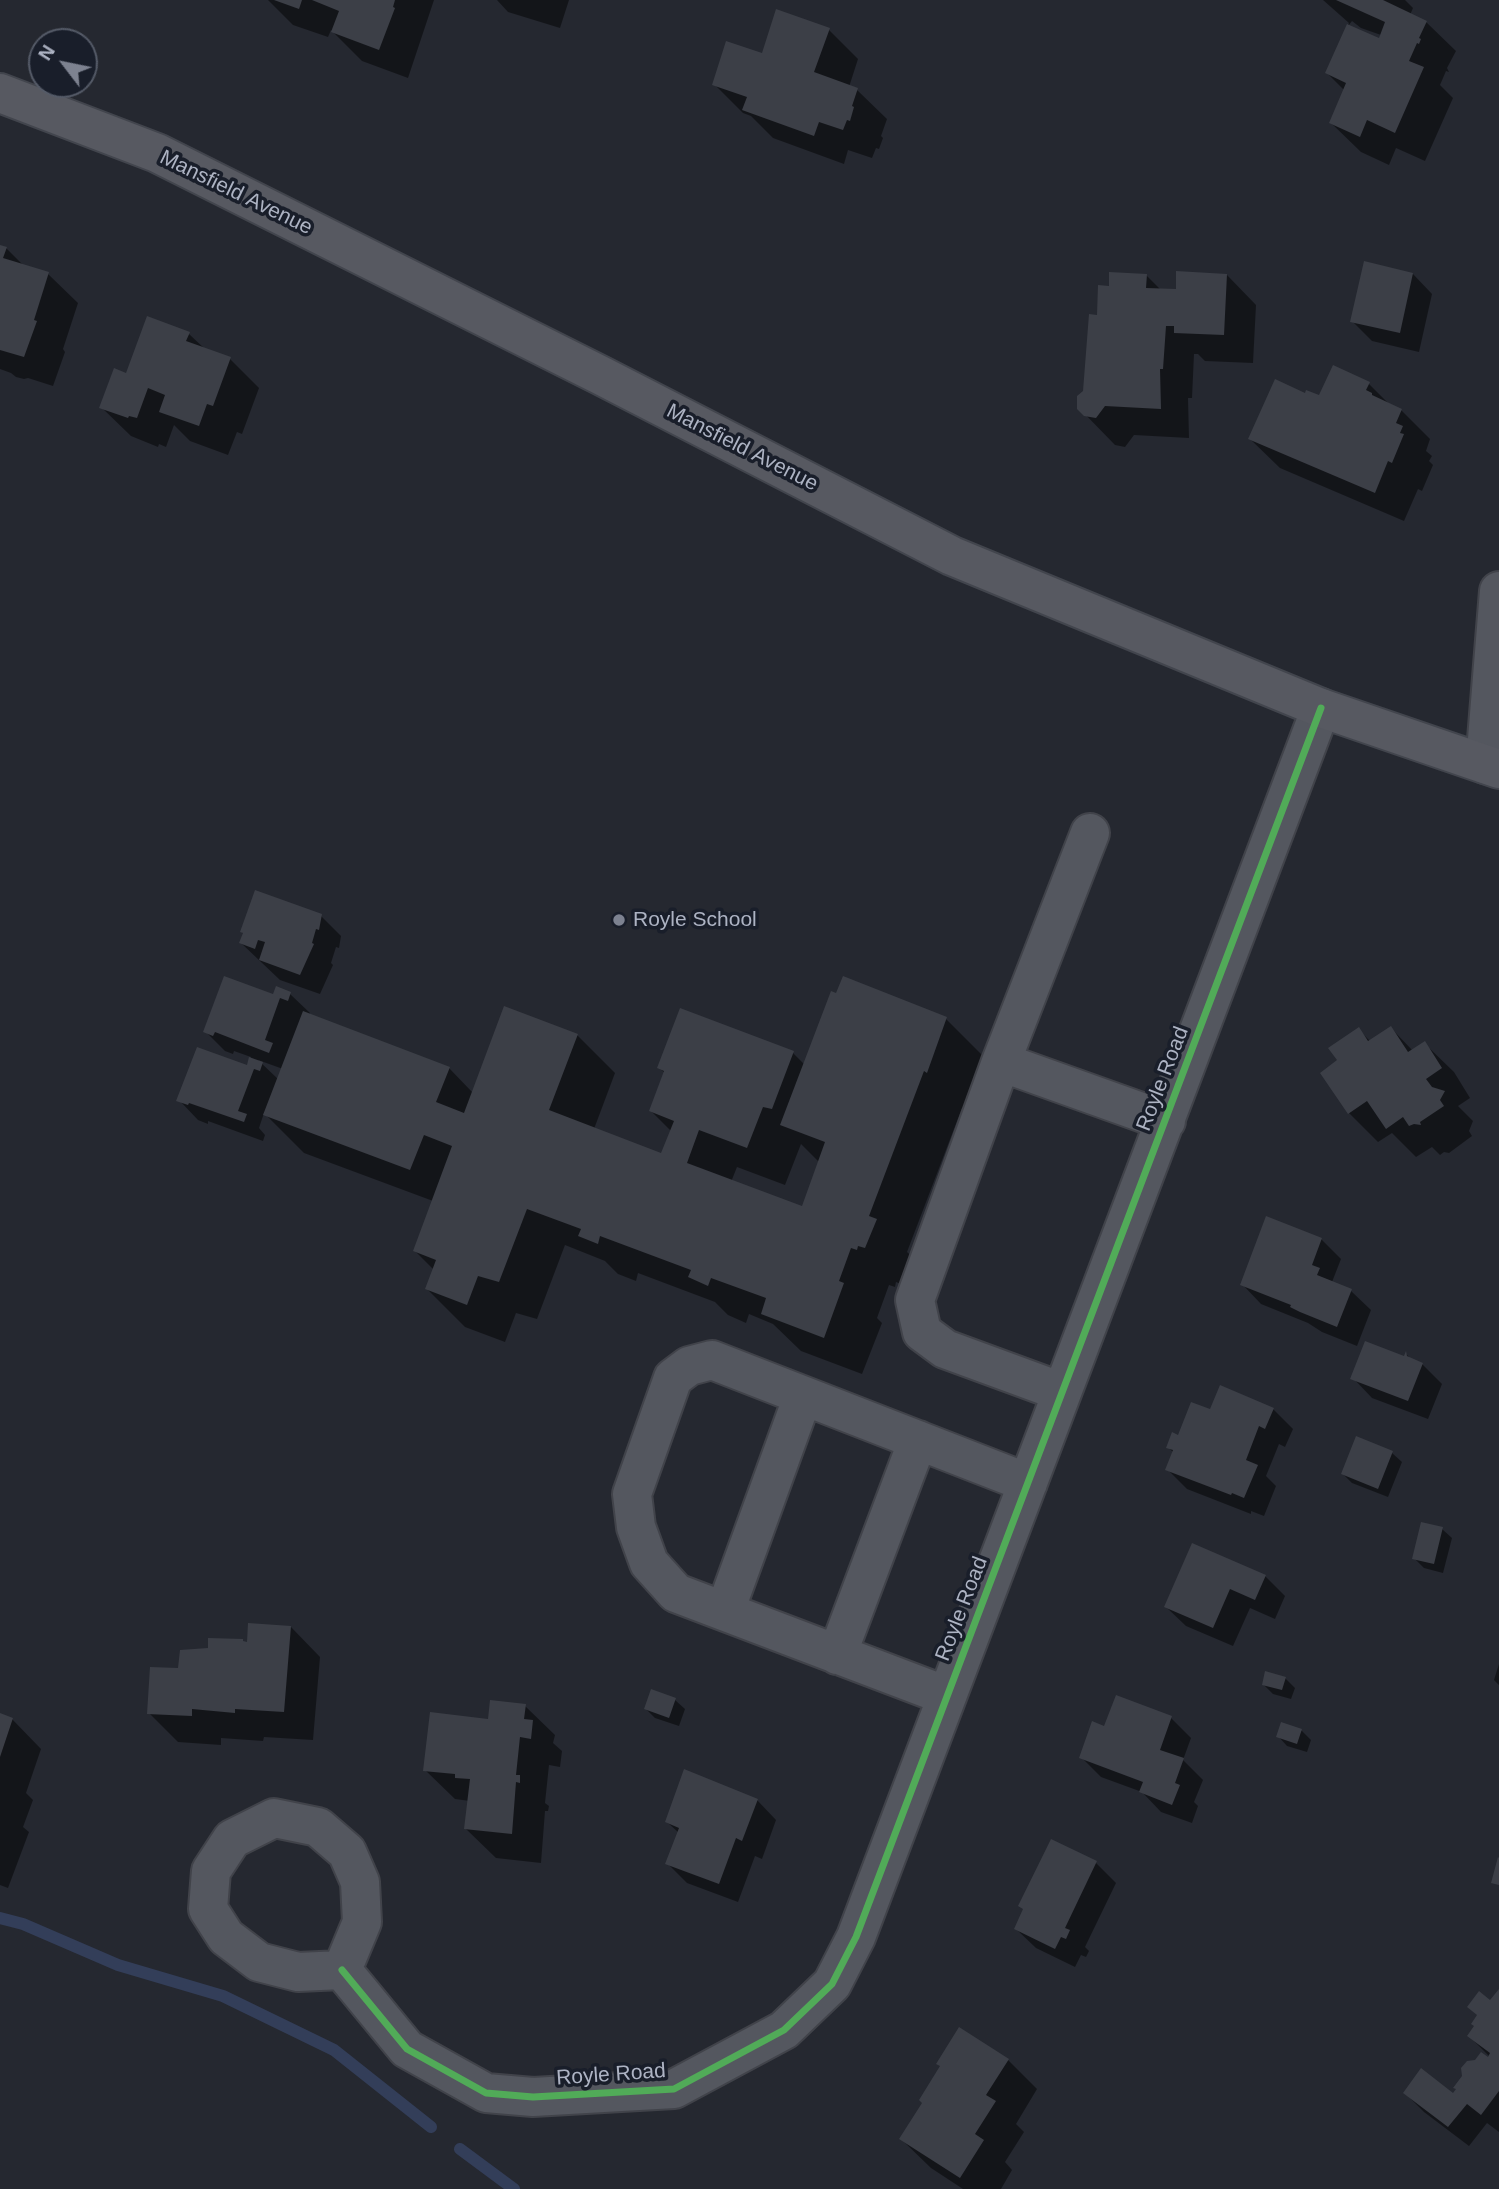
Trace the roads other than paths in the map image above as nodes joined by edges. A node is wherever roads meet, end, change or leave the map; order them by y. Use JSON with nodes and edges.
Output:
{"nodes":[{"id":1,"x":0,"y":93,"type":"edge"},
{"id":2,"x":1499,"y":591,"type":"edge"},
{"id":3,"x":1321,"y":708,"type":"junction"},
{"id":4,"x":1492,"y":767,"type":"edge"},
{"id":5,"x":1090,"y":833,"type":"dead end"},
{"id":6,"x":1001,"y":1062,"type":"junction"},
{"id":7,"x":1166,"y":1121,"type":"junction"},
{"id":8,"x":1062,"y":1392,"type":"junction"},
{"id":9,"x":803,"y":1396,"type":"junction"},
{"id":10,"x":918,"y":1440,"type":"junction"},
{"id":11,"x":1028,"y":1482,"type":"junction"},
{"id":12,"x":725,"y":1611,"type":"junction"},
{"id":13,"x":837,"y":1655,"type":"junction"},
{"id":14,"x":947,"y":1696,"type":"junction"},
{"id":15,"x":342,"y":1970,"type":"junction"}],
"edges":[{"from":1,"to":3,"type":"main road","name":"Mansfield Avenue"},
{"from":2,"to":4,"type":"street"},
{"from":3,"to":4,"type":"main road","name":"Mansfield Avenue"},
{"from":3,"to":7,"type":"street","name":"Royle Road"},
{"from":5,"to":6,"type":"street"},
{"from":6,"to":7,"type":"street"},
{"from":6,"to":8,"type":"street"},
{"from":7,"to":8,"type":"street","name":"Royle Road"},
{"from":8,"to":11,"type":"street","name":"Royle Road"},
{"from":9,"to":10,"type":"street"},
{"from":9,"to":12,"type":"street"},
{"from":9,"to":12,"type":"street"},
{"from":10,"to":11,"type":"street"},
{"from":10,"to":13,"type":"street"},
{"from":11,"to":14,"type":"street","name":"Royle Road"},
{"from":12,"to":13,"type":"street"},
{"from":13,"to":14,"type":"street"},
{"from":14,"to":15,"type":"street","name":"Royle Road"},
{"from":15,"to":15,"type":"street"}]}
